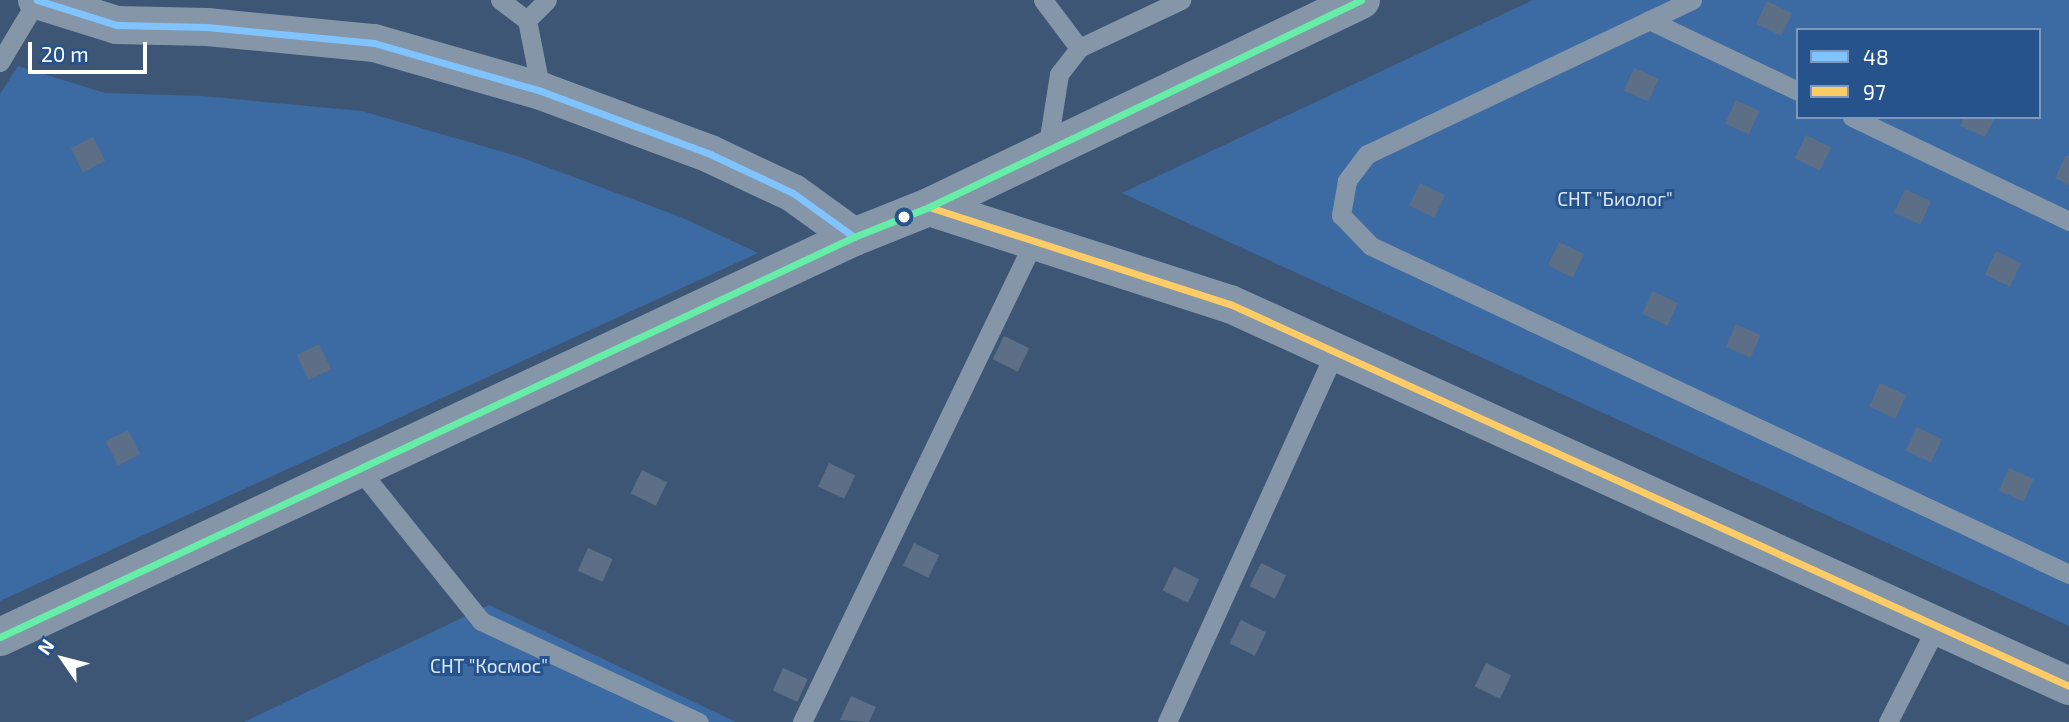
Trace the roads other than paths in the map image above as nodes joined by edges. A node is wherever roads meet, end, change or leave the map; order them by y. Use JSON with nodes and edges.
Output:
{"nodes":[{"id":1,"x":37,"y":0,"type":"edge"},
{"id":2,"x":500,"y":0,"type":"edge"},
{"id":3,"x":547,"y":0,"type":"edge"},
{"id":4,"x":1043,"y":0,"type":"edge"},
{"id":5,"x":1181,"y":0,"type":"edge"},
{"id":6,"x":1361,"y":0,"type":"edge"},
{"id":7,"x":1692,"y":0,"type":"edge"},
{"id":8,"x":527,"y":20,"type":"junction"},
{"id":9,"x":1649,"y":20,"type":"junction"},
{"id":10,"x":1079,"y":48,"type":"junction"},
{"id":11,"x":0,"y":62,"type":"edge"},
{"id":12,"x":1796,"y":90,"type":"edge"},
{"id":13,"x":541,"y":91,"type":"junction"},
{"id":14,"x":1856,"y":119,"type":"edge"},
{"id":15,"x":1047,"y":150,"type":"junction"},
{"id":16,"x":929,"y":207,"type":"junction"},
{"id":17,"x":2069,"y":221,"type":"edge"},
{"id":18,"x":854,"y":237,"type":"junction"},
{"id":19,"x":1034,"y":241,"type":"junction"},
{"id":20,"x":1335,"y":352,"type":"junction"},
{"id":21,"x":359,"y":469,"type":"junction"},
{"id":22,"x":2069,"y":574,"type":"edge"},
{"id":23,"x":1937,"y":626,"type":"junction"},
{"id":24,"x":0,"y":637,"type":"edge"},
{"id":25,"x":2069,"y":686,"type":"edge"},
{"id":26,"x":699,"y":722,"type":"edge"},
{"id":27,"x":802,"y":722,"type":"edge"},
{"id":28,"x":1167,"y":722,"type":"edge"},
{"id":29,"x":1888,"y":722,"type":"edge"}],
"edges":[{"from":1,"to":11,"type":"lane"},
{"from":1,"to":13,"type":"street"},
{"from":2,"to":8,"type":"lane"},
{"from":3,"to":8,"type":"lane"},
{"from":4,"to":10,"type":"lane"},
{"from":5,"to":10,"type":"lane"},
{"from":6,"to":15,"type":"street"},
{"from":7,"to":9,"type":"lane"},
{"from":8,"to":13,"type":"lane"},
{"from":9,"to":12,"type":"lane"},
{"from":9,"to":22,"type":"lane"},
{"from":10,"to":15,"type":"lane"},
{"from":13,"to":18,"type":"street"},
{"from":14,"to":17,"type":"lane"},
{"from":15,"to":16,"type":"street"},
{"from":16,"to":18,"type":"street"},
{"from":16,"to":19,"type":"street"},
{"from":18,"to":21,"type":"street"},
{"from":19,"to":20,"type":"street"},
{"from":19,"to":27,"type":"lane"},
{"from":20,"to":23,"type":"street"},
{"from":20,"to":28,"type":"lane"},
{"from":21,"to":24,"type":"street"},
{"from":21,"to":26,"type":"lane"},
{"from":23,"to":25,"type":"street"},
{"from":23,"to":29,"type":"lane"}]}
